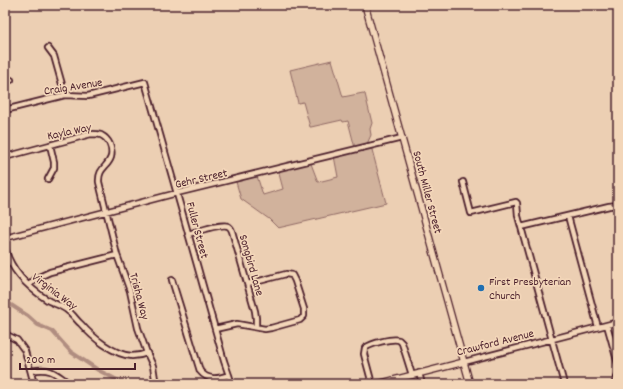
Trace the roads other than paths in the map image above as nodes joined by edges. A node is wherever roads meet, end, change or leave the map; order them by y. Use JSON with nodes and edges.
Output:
{"nodes":[{"id":1,"x":365,"y":5,"type":"edge"},
{"id":2,"x":48,"y":48,"type":"dead end"},
{"id":3,"x":5,"y":78,"type":"edge"},
{"id":4,"x":11,"y":80,"type":"dead end"},
{"id":5,"x":145,"y":82,"type":"joint"},
{"id":6,"x":65,"y":95,"type":"junction"},
{"id":7,"x":5,"y":110,"type":"edge"},
{"id":8,"x":402,"y":138,"type":"junction"},
{"id":9,"x":50,"y":145,"type":"junction"},
{"id":10,"x":5,"y":157,"type":"edge"},
{"id":11,"x":48,"y":178,"type":"dead end"},
{"id":12,"x":463,"y":182,"type":"dead end"},
{"id":13,"x":177,"y":194,"type":"junction"},
{"id":14,"x":618,"y":205,"type":"edge"},
{"id":15,"x":106,"y":212,"type":"junction"},
{"id":16,"x":568,"y":216,"type":"junction"},
{"id":17,"x":521,"y":227,"type":"junction"},
{"id":18,"x":188,"y":234,"type":"junction"},
{"id":19,"x":5,"y":238,"type":"edge"},
{"id":20,"x":5,"y":248,"type":"edge"},
{"id":21,"x":117,"y":255,"type":"junction"},
{"id":22,"x":172,"y":280,"type":"dead end"},
{"id":23,"x":248,"y":284,"type":"junction"},
{"id":24,"x":29,"y":285,"type":"junction"},
{"id":25,"x":618,"y":322,"type":"edge"},
{"id":26,"x":607,"y":325,"type":"junction"},
{"id":27,"x":256,"y":327,"type":"junction"},
{"id":28,"x":598,"y":327,"type":"junction"},
{"id":29,"x":215,"y":329,"type":"junction"},
{"id":30,"x":5,"y":334,"type":"edge"},
{"id":31,"x":552,"y":339,"type":"junction"},
{"id":32,"x":147,"y":353,"type":"junction"},
{"id":33,"x":464,"y":362,"type":"junction"},
{"id":34,"x":618,"y":364,"type":"edge"},
{"id":35,"x":31,"y":371,"type":"junction"},
{"id":36,"x":419,"y":373,"type":"junction"},
{"id":37,"x":412,"y":375,"type":"junction"},
{"id":38,"x":229,"y":376,"type":"junction"},
{"id":39,"x":618,"y":376,"type":"edge"},
{"id":40,"x":34,"y":384,"type":"edge"},
{"id":41,"x":70,"y":384,"type":"edge"},
{"id":42,"x":155,"y":384,"type":"edge"},
{"id":43,"x":232,"y":384,"type":"edge"},
{"id":44,"x":372,"y":384,"type":"edge"},
{"id":45,"x":378,"y":384,"type":"edge"},
{"id":46,"x":422,"y":384,"type":"edge"},
{"id":47,"x":470,"y":384,"type":"edge"},
{"id":48,"x":564,"y":384,"type":"edge"},
{"id":49,"x":614,"y":384,"type":"edge"}],
"edges":[{"from":1,"to":8,"type":"street","name":"South Miller Street"},
{"from":2,"to":6,"type":"street"},
{"from":3,"to":4,"type":"street"},
{"from":5,"to":6,"type":"street","name":"Craig Avenue"},
{"from":5,"to":13,"type":"street","name":"Fuller Street"},
{"from":6,"to":7,"type":"street","name":"Craig Avenue"},
{"from":8,"to":13,"type":"street","name":"Gehr Street"},
{"from":8,"to":33,"type":"street","name":"South Miller Street"},
{"from":9,"to":10,"type":"street","name":"Kayla Way"},
{"from":9,"to":11,"type":"street"},
{"from":9,"to":15,"type":"street","name":"Kayla Way"},
{"from":12,"to":17,"type":"street"},
{"from":13,"to":15,"type":"street","name":"Gehr Street"},
{"from":13,"to":18,"type":"street","name":"Fuller Street"},
{"from":14,"to":16,"type":"street"},
{"from":15,"to":19,"type":"street","name":"Gehr Street"},
{"from":15,"to":21,"type":"street","name":"Trisha Way"},
{"from":16,"to":17,"type":"street"},
{"from":16,"to":28,"type":"street"},
{"from":17,"to":31,"type":"street"},
{"from":18,"to":23,"type":"street","name":"Songbird Lane"},
{"from":18,"to":29,"type":"street","name":"Fuller Street"},
{"from":20,"to":24,"type":"street","name":"Virginia Way"},
{"from":21,"to":24,"type":"street"},
{"from":21,"to":32,"type":"street","name":"Trisha Way"},
{"from":22,"to":38,"type":"street"},
{"from":23,"to":27,"type":"street","name":"Songbird Lane"},
{"from":23,"to":27,"type":"street"},
{"from":24,"to":32,"type":"street","name":"Virginia Way"},
{"from":25,"to":26,"type":"street","name":"Crawford Avenue"},
{"from":26,"to":28,"type":"street","name":"Crawford Avenue"},
{"from":26,"to":34,"type":"street"},
{"from":27,"to":29,"type":"street"},
{"from":28,"to":31,"type":"street","name":"Crawford Avenue"},
{"from":29,"to":38,"type":"street","name":"Fuller Street"},
{"from":30,"to":35,"type":"street"},
{"from":31,"to":33,"type":"street","name":"Crawford Avenue"},
{"from":31,"to":48,"type":"street"},
{"from":32,"to":42,"type":"street","name":"Trisha Way"},
{"from":33,"to":36,"type":"street","name":"Crawford Avenue"},
{"from":33,"to":47,"type":"street","name":"South Miller Street"},
{"from":35,"to":40,"type":"street"},
{"from":35,"to":41,"type":"street"},
{"from":36,"to":37,"type":"street","name":"Crawford Avenue"},
{"from":36,"to":46,"type":"street"},
{"from":37,"to":44,"type":"street"},
{"from":37,"to":45,"type":"street","name":"Crawford Avenue"},
{"from":38,"to":43,"type":"street","name":"Fuller Street"},
{"from":39,"to":49,"type":"street"}]}
